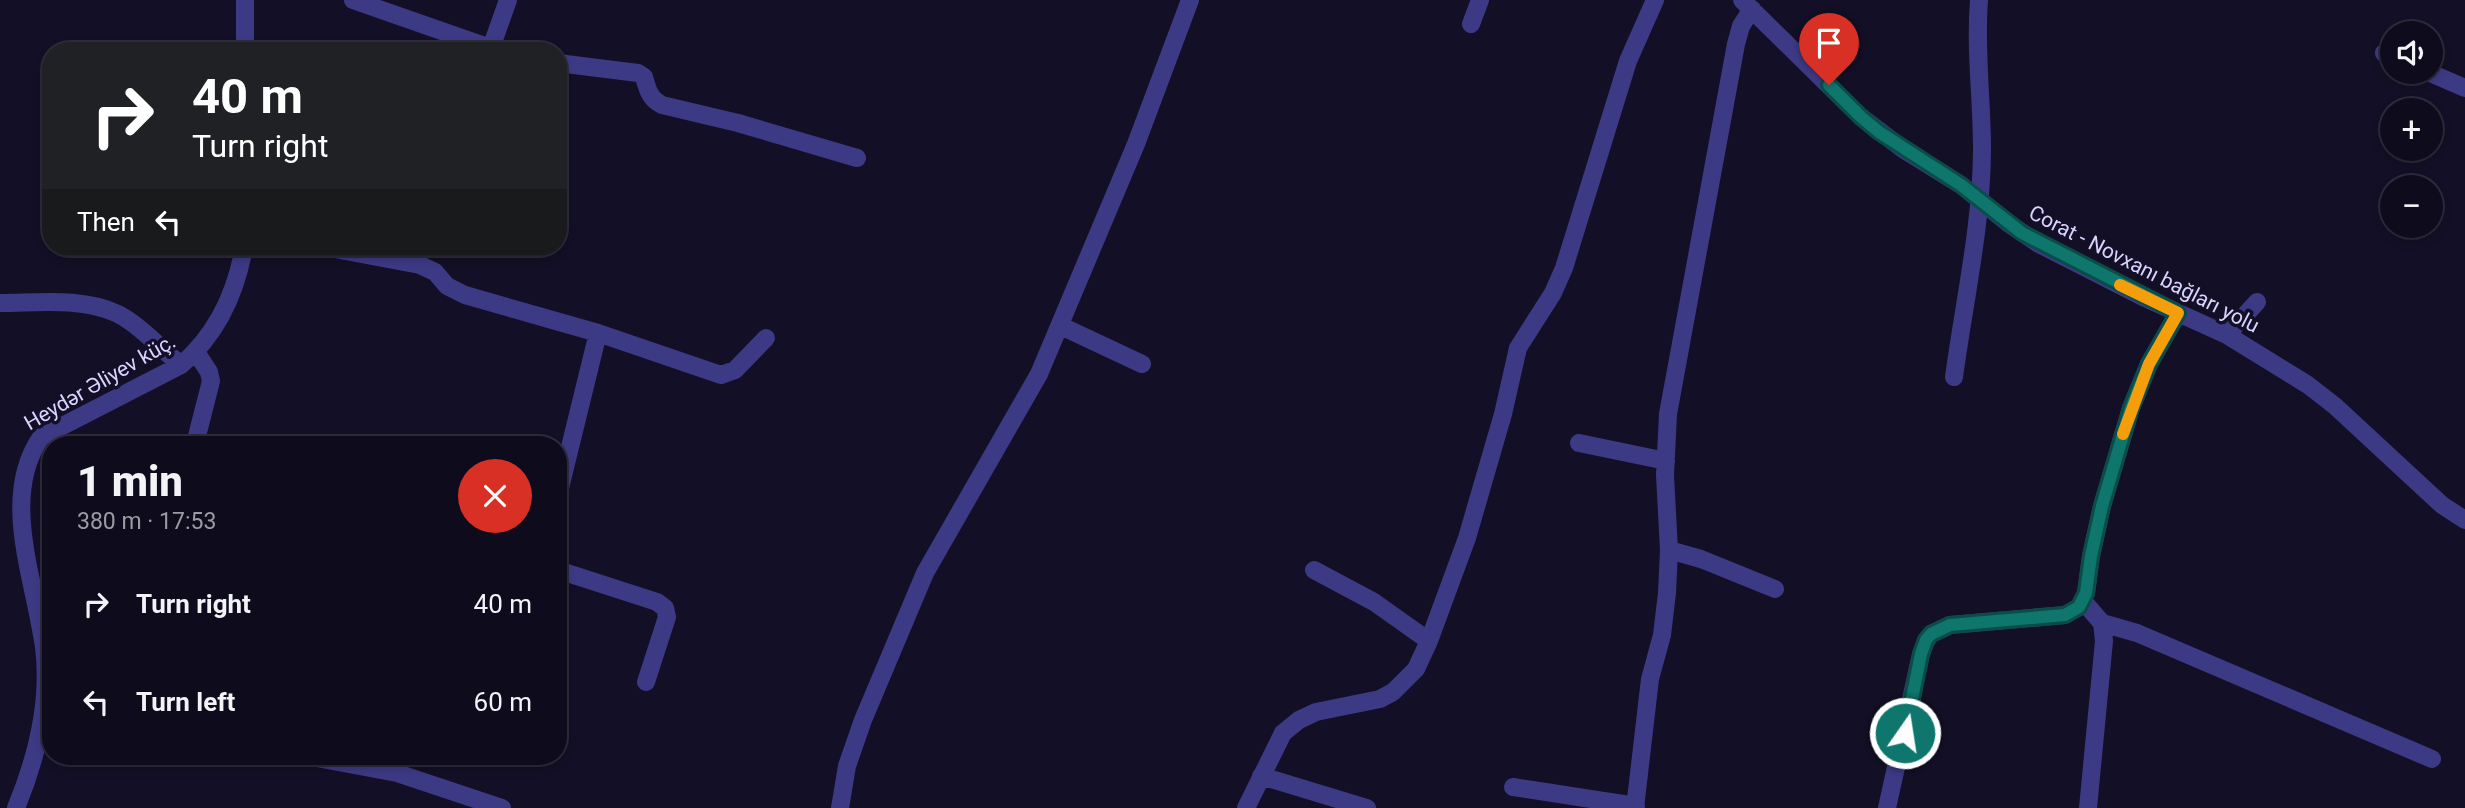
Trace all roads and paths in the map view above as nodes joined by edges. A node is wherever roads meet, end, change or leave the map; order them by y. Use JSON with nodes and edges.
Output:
{"nodes":[{"id":1,"x":245,"y":0,"type":"edge"},
{"id":2,"x":353,"y":0,"type":"edge"},
{"id":3,"x":508,"y":0,"type":"edge"},
{"id":4,"x":1190,"y":0,"type":"edge"},
{"id":5,"x":1480,"y":0,"type":"edge"},
{"id":6,"x":1655,"y":0,"type":"edge"},
{"id":7,"x":1979,"y":0,"type":"edge"},
{"id":8,"x":1747,"y":4,"type":"edge"},
{"id":9,"x":1471,"y":24,"type":"dead end"},
{"id":10,"x":245,"y":42,"type":"edge"},
{"id":11,"x":475,"y":42,"type":"edge"},
{"id":12,"x":497,"y":42,"type":"edge"},
{"id":13,"x":567,"y":64,"type":"edge"},
{"id":14,"x":2443,"y":78,"type":"edge"},
{"id":15,"x":2465,"y":88,"type":"edge"},
{"id":16,"x":858,"y":158,"type":"dead end"},
{"id":17,"x":1979,"y":199,"type":"junction"},
{"id":18,"x":243,"y":256,"type":"edge"},
{"id":19,"x":372,"y":256,"type":"edge"},
{"id":20,"x":2256,"y":302,"type":"dead end"},
{"id":21,"x":0,"y":303,"type":"edge"},
{"id":22,"x":2178,"y":313,"type":"junction"},
{"id":23,"x":1061,"y":326,"type":"junction"},
{"id":24,"x":598,"y":332,"type":"junction"},
{"id":25,"x":2227,"y":335,"type":"junction"},
{"id":26,"x":766,"y":338,"type":"dead end"},
{"id":27,"x":197,"y":352,"type":"junction"},
{"id":28,"x":1142,"y":364,"type":"dead end"},
{"id":29,"x":181,"y":365,"type":"junction"},
{"id":30,"x":1954,"y":377,"type":"dead end"},
{"id":31,"x":42,"y":436,"type":"edge"},
{"id":32,"x":43,"y":436,"type":"edge"},
{"id":33,"x":197,"y":436,"type":"edge"},
{"id":34,"x":1579,"y":443,"type":"dead end"},
{"id":35,"x":567,"y":459,"type":"edge"},
{"id":36,"x":1666,"y":461,"type":"junction"},
{"id":37,"x":2465,"y":520,"type":"edge"},
{"id":38,"x":1669,"y":550,"type":"junction"},
{"id":39,"x":1314,"y":570,"type":"dead end"},
{"id":40,"x":567,"y":573,"type":"edge"},
{"id":41,"x":1775,"y":589,"type":"dead end"},
{"id":42,"x":2083,"y":601,"type":"junction"},
{"id":43,"x":2102,"y":623,"type":"junction"},
{"id":44,"x":42,"y":638,"type":"edge"},
{"id":45,"x":1429,"y":641,"type":"junction"},
{"id":46,"x":646,"y":682,"type":"dead end"},
{"id":47,"x":42,"y":727,"type":"edge"},
{"id":48,"x":2432,"y":759,"type":"dead end"},
{"id":49,"x":354,"y":765,"type":"edge"},
{"id":50,"x":1261,"y":776,"type":"junction"},
{"id":51,"x":1513,"y":787,"type":"dead end"},
{"id":52,"x":1635,"y":807,"type":"edge"},
{"id":53,"x":16,"y":808,"type":"edge"},
{"id":54,"x":502,"y":808,"type":"edge"},
{"id":55,"x":840,"y":808,"type":"edge"},
{"id":56,"x":1246,"y":808,"type":"edge"},
{"id":57,"x":1367,"y":808,"type":"edge"},
{"id":58,"x":1887,"y":808,"type":"edge"},
{"id":59,"x":2088,"y":808,"type":"edge"}],
"edges":[{"from":1,"to":10,"type":"street"},
{"from":2,"to":11,"type":"street"},
{"from":3,"to":12,"type":"street"},
{"from":4,"to":23,"type":"street"},
{"from":5,"to":9,"type":"street"},
{"from":6,"to":45,"type":"street"},
{"from":7,"to":17,"type":"street"},
{"from":8,"to":17,"type":"street","name":"Corat - Novxanı bağları yolu"},
{"from":8,"to":36,"type":"street"},
{"from":13,"to":16,"type":"street"},
{"from":14,"to":15,"type":"street"},
{"from":17,"to":22,"type":"street","name":"Corat - Novxanı bağları yolu"},
{"from":17,"to":30,"type":"street"},
{"from":18,"to":27,"type":"street","name":"Heydər Əliyev küç."},
{"from":19,"to":24,"type":"street"},
{"from":20,"to":25,"type":"street"},
{"from":21,"to":29,"type":"street"},
{"from":22,"to":25,"type":"street","name":"Corat - Novxanı bağları yolu"},
{"from":22,"to":42,"type":"street"},
{"from":23,"to":28,"type":"street"},
{"from":23,"to":55,"type":"street"},
{"from":24,"to":26,"type":"street"},
{"from":24,"to":35,"type":"street"},
{"from":25,"to":37,"type":"street","name":"Corat - Novxanı bağları yolu"},
{"from":27,"to":29,"type":"street","name":"Heydər Əliyev küç."},
{"from":27,"to":33,"type":"street"},
{"from":29,"to":32,"type":"street","name":"Heydər Əliyev küç."},
{"from":31,"to":44,"type":"street","name":"Heydər Əliyev küç."},
{"from":34,"to":36,"type":"street"},
{"from":36,"to":38,"type":"street"},
{"from":38,"to":41,"type":"street"},
{"from":38,"to":52,"type":"street"},
{"from":39,"to":45,"type":"street"},
{"from":40,"to":46,"type":"street"},
{"from":42,"to":43,"type":"street"},
{"from":42,"to":58,"type":"street"},
{"from":43,"to":48,"type":"street"},
{"from":43,"to":59,"type":"street"},
{"from":45,"to":50,"type":"street"},
{"from":47,"to":53,"type":"street","name":"Heydər Əliyev küç."},
{"from":49,"to":54,"type":"street"},
{"from":50,"to":56,"type":"street"},
{"from":50,"to":57,"type":"street"},
{"from":51,"to":52,"type":"street"}]}
